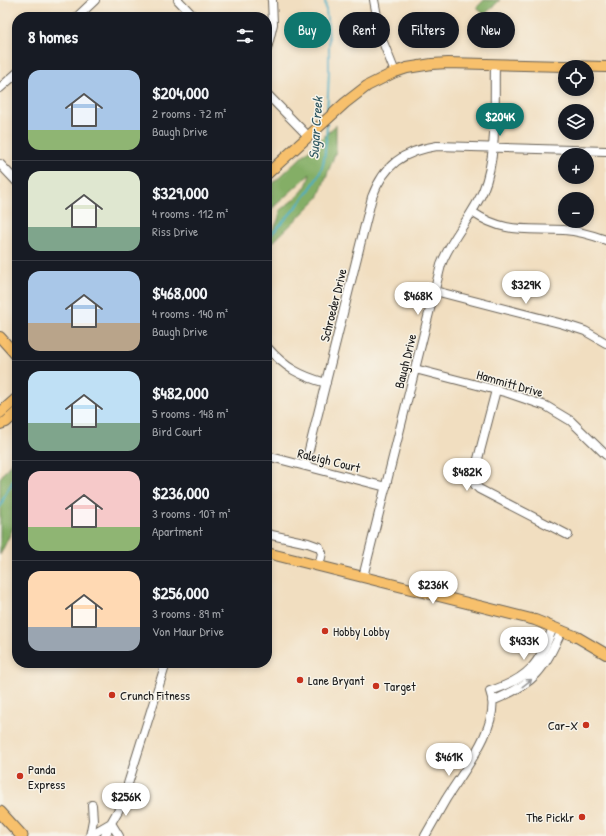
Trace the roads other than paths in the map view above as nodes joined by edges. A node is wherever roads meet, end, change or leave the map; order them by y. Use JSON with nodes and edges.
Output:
{"nodes":[{"id":1,"x":95,"y":0,"type":"edge"},
{"id":2,"x":178,"y":0,"type":"edge"},
{"id":3,"x":272,"y":0,"type":"edge"},
{"id":4,"x":374,"y":0,"type":"edge"},
{"id":5,"x":84,"y":12,"type":"edge"},
{"id":6,"x":189,"y":12,"type":"edge"},
{"id":7,"x":272,"y":28,"type":"edge"},
{"id":8,"x":495,"y":64,"type":"junction"},
{"id":9,"x":606,"y":67,"type":"edge"},
{"id":10,"x":394,"y":72,"type":"junction"},
{"id":11,"x":12,"y":77,"type":"edge"},
{"id":12,"x":0,"y":88,"type":"edge"},
{"id":13,"x":272,"y":99,"type":"edge"},
{"id":14,"x":309,"y":136,"type":"junction"},
{"id":15,"x":492,"y":147,"type":"junction"},
{"id":16,"x":606,"y":151,"type":"edge"},
{"id":17,"x":0,"y":164,"type":"edge"},
{"id":18,"x":272,"y":169,"type":"edge"},
{"id":19,"x":12,"y":177,"type":"edge"},
{"id":20,"x":472,"y":212,"type":"junction"},
{"id":21,"x":606,"y":240,"type":"edge"},
{"id":22,"x":435,"y":291,"type":"junction"},
{"id":23,"x":0,"y":337,"type":"edge"},
{"id":24,"x":606,"y":343,"type":"edge"},
{"id":25,"x":12,"y":350,"type":"edge"},
{"id":26,"x":272,"y":352,"type":"edge"},
{"id":27,"x":415,"y":369,"type":"junction"},
{"id":28,"x":326,"y":383,"type":"junction"},
{"id":29,"x":496,"y":390,"type":"junction"},
{"id":30,"x":12,"y":402,"type":"edge"},
{"id":31,"x":0,"y":413,"type":"edge"},
{"id":32,"x":12,"y":417,"type":"edge"},
{"id":33,"x":0,"y":424,"type":"edge"},
{"id":34,"x":606,"y":455,"type":"edge"},
{"id":35,"x":272,"y":457,"type":"edge"},
{"id":36,"x":305,"y":466,"type":"junction"},
{"id":37,"x":386,"y":487,"type":"junction"},
{"id":38,"x":272,"y":535,"type":"edge"},
{"id":39,"x":568,"y":535,"type":"dead end"},
{"id":40,"x":272,"y":555,"type":"edge"},
{"id":41,"x":319,"y":566,"type":"junction"},
{"id":42,"x":363,"y":577,"type":"junction"},
{"id":43,"x":558,"y":628,"type":"junction"},
{"id":44,"x":606,"y":654,"type":"edge"},
{"id":45,"x":164,"y":668,"type":"edge"},
{"id":46,"x":492,"y":701,"type":"junction"},
{"id":47,"x":92,"y":804,"type":"dead end"},
{"id":48,"x":0,"y":812,"type":"edge"},
{"id":49,"x":111,"y":823,"type":"junction"},
{"id":50,"x":22,"y":836,"type":"edge"},
{"id":51,"x":91,"y":836,"type":"edge"},
{"id":52,"x":105,"y":836,"type":"edge"},
{"id":53,"x":119,"y":836,"type":"edge"},
{"id":54,"x":425,"y":836,"type":"edge"}],
"edges":[{"from":1,"to":5,"type":"street"},
{"from":2,"to":6,"type":"street"},
{"from":3,"to":7,"type":"street"},
{"from":4,"to":10,"type":"street"},
{"from":8,"to":9,"type":"main road"},
{"from":8,"to":10,"type":"main road"},
{"from":8,"to":15,"type":"street","name":"Baugh Drive"},
{"from":10,"to":14,"type":"main road"},
{"from":11,"to":12,"type":"street"},
{"from":13,"to":14,"type":"street"},
{"from":14,"to":18,"type":"main road"},
{"from":15,"to":16,"type":"street","name":"Schroeder Drive"},
{"from":15,"to":20,"type":"street","name":"Baugh Drive"},
{"from":15,"to":28,"type":"street","name":"Schroeder Drive"},
{"from":17,"to":19,"type":"street"},
{"from":20,"to":21,"type":"street"},
{"from":20,"to":22,"type":"street","name":"Baugh Drive"},
{"from":22,"to":24,"type":"street"},
{"from":22,"to":27,"type":"street","name":"Baugh Drive"},
{"from":23,"to":25,"type":"main road"},
{"from":26,"to":28,"type":"street"},
{"from":27,"to":29,"type":"street","name":"Hammitt Drive"},
{"from":27,"to":37,"type":"street","name":"Baugh Drive"},
{"from":28,"to":36,"type":"street","name":"Schroeder Drive"},
{"from":29,"to":34,"type":"street","name":"Hammitt Drive"},
{"from":29,"to":39,"type":"street"},
{"from":30,"to":31,"type":"main road"},
{"from":32,"to":33,"type":"main road"},
{"from":35,"to":36,"type":"street","name":"Raleigh Court"},
{"from":36,"to":37,"type":"street","name":"Raleigh Court"},
{"from":37,"to":42,"type":"street","name":"Baugh Drive"},
{"from":38,"to":41,"type":"street"},
{"from":40,"to":41,"type":"main road"},
{"from":41,"to":42,"type":"main road"},
{"from":42,"to":43,"type":"main road"},
{"from":43,"to":44,"type":"main road"},
{"from":46,"to":43,"type":"street","one_way":true},
{"from":43,"to":46,"type":"street"},
{"from":45,"to":49,"type":"street"},
{"from":46,"to":54,"type":"street"},
{"from":47,"to":51,"type":"street"},
{"from":48,"to":50,"type":"highway"},
{"from":49,"to":51,"type":"street"},
{"from":49,"to":52,"type":"street"},
{"from":49,"to":53,"type":"street"}]}
